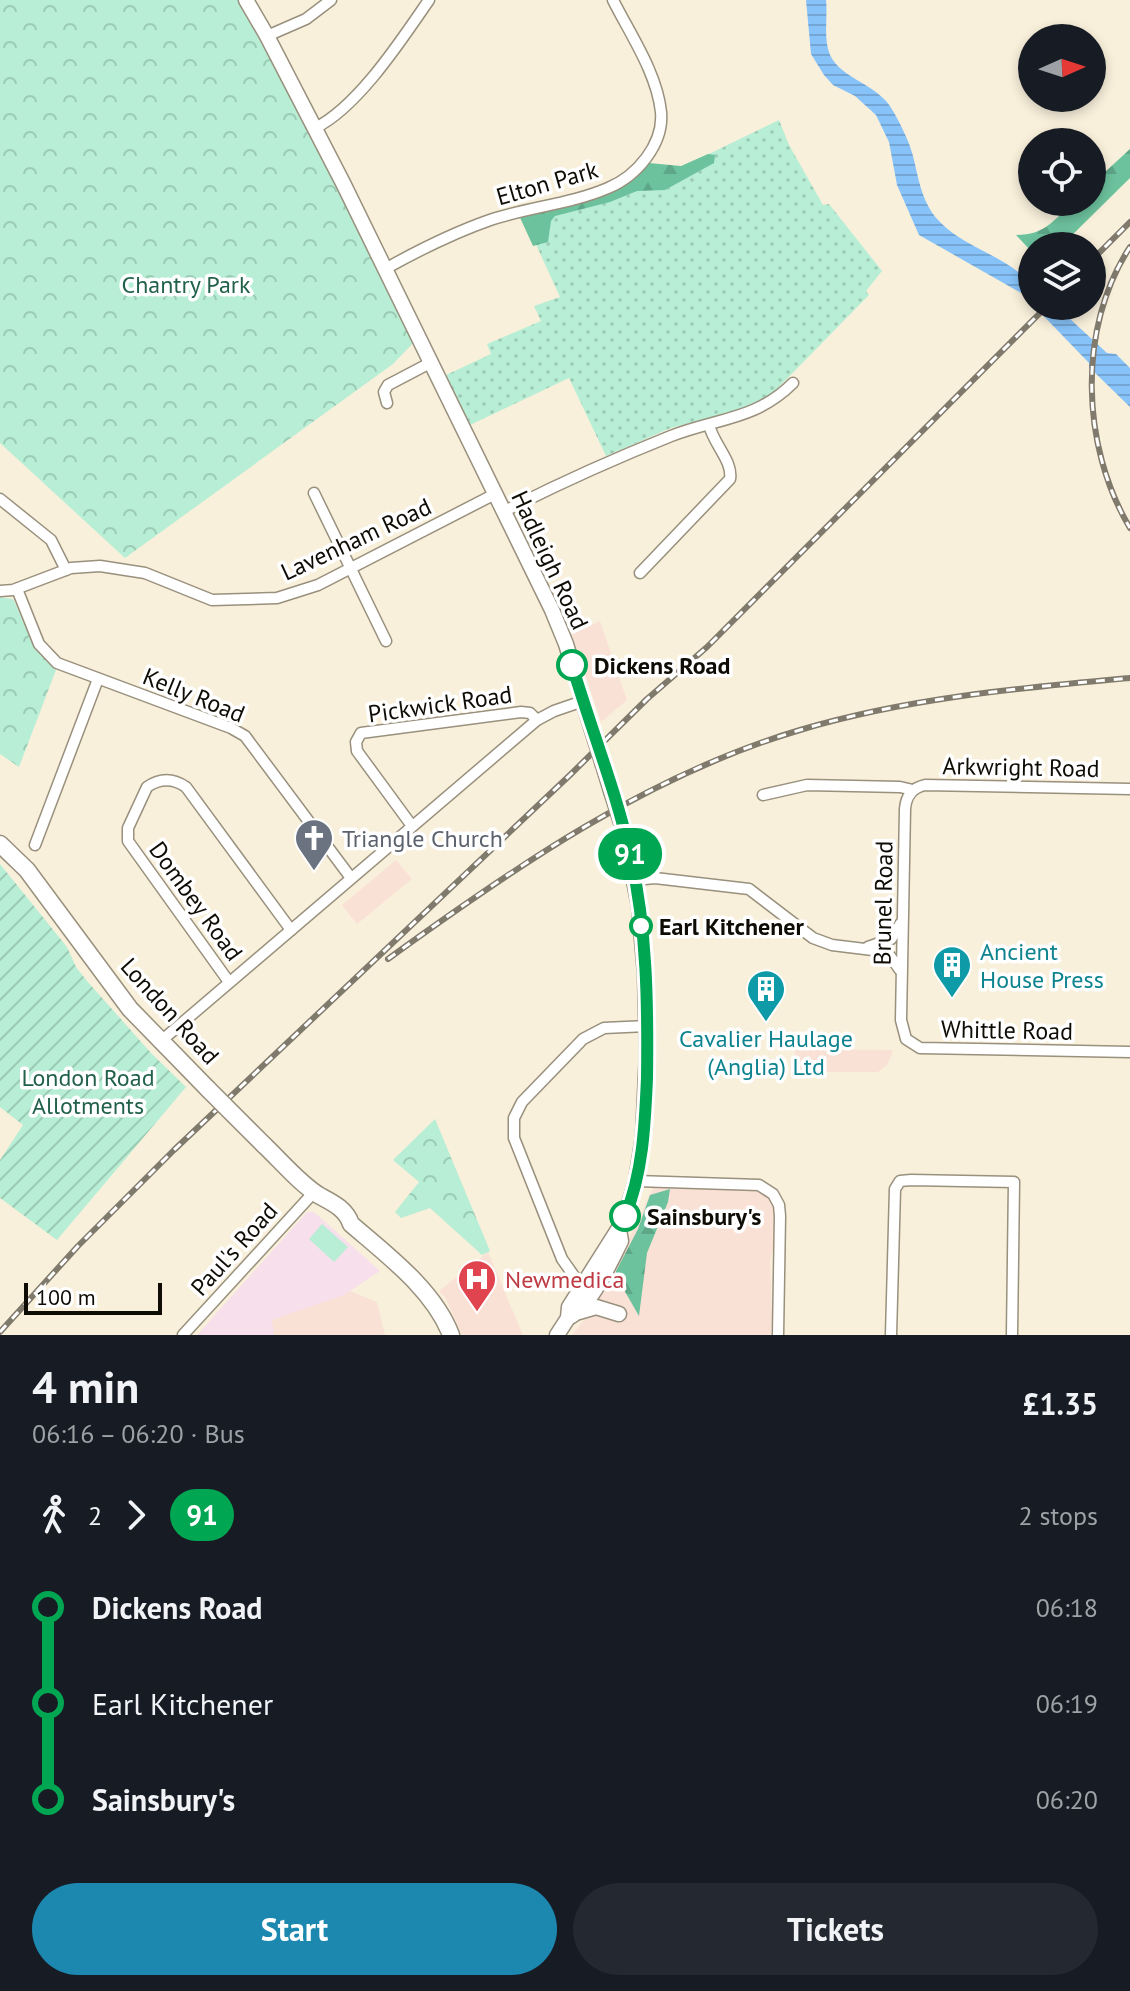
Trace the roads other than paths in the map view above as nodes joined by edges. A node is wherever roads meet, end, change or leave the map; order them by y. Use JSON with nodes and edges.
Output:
{"nodes":[{"id":1,"x":246,"y":0,"type":"edge"},
{"id":2,"x":331,"y":0,"type":"edge"},
{"id":3,"x":429,"y":0,"type":"edge"},
{"id":4,"x":613,"y":0,"type":"edge"},
{"id":5,"x":267,"y":36,"type":"junction"},
{"id":6,"x":315,"y":128,"type":"junction"},
{"id":7,"x":385,"y":269,"type":"junction"},
{"id":8,"x":430,"y":363,"type":"junction"},
{"id":9,"x":793,"y":383,"type":"dead end"},
{"id":10,"x":387,"y":403,"type":"dead end"},
{"id":11,"x":709,"y":425,"type":"junction"},
{"id":12,"x":314,"y":493,"type":"dead end"},
{"id":13,"x":495,"y":494,"type":"junction"},
{"id":14,"x":0,"y":499,"type":"edge"},
{"id":15,"x":503,"y":512,"type":"junction"},
{"id":16,"x":351,"y":568,"type":"junction"},
{"id":17,"x":66,"y":570,"type":"junction"},
{"id":18,"x":640,"y":573,"type":"dead end"},
{"id":19,"x":17,"y":589,"type":"junction"},
{"id":20,"x":0,"y":591,"type":"edge"},
{"id":21,"x":386,"y":641,"type":"dead end"},
{"id":22,"x":98,"y":679,"type":"junction"},
{"id":23,"x":583,"y":701,"type":"junction"},
{"id":24,"x":537,"y":720,"type":"junction"},
{"id":25,"x":1130,"y":789,"type":"edge"},
{"id":26,"x":913,"y":790,"type":"junction"},
{"id":27,"x":763,"y":795,"type":"dead end"},
{"id":28,"x":412,"y":826,"type":"junction"},
{"id":29,"x":0,"y":844,"type":"edge"},
{"id":30,"x":35,"y":845,"type":"dead end"},
{"id":31,"x":351,"y":878,"type":"junction"},
{"id":32,"x":635,"y":880,"type":"junction"},
{"id":33,"x":903,"y":915,"type":"junction"},
{"id":34,"x":291,"y":930,"type":"junction"},
{"id":35,"x":862,"y":948,"type":"junction"},
{"id":36,"x":229,"y":982,"type":"junction"},
{"id":37,"x":902,"y":982,"type":"junction"},
{"id":38,"x":901,"y":1020,"type":"joint"},
{"id":39,"x":647,"y":1026,"type":"junction"},
{"id":40,"x":161,"y":1041,"type":"junction"},
{"id":41,"x":1130,"y":1052,"type":"edge"},
{"id":42,"x":636,"y":1181,"type":"junction"},
{"id":43,"x":318,"y":1194,"type":"junction"},
{"id":44,"x":591,"y":1284,"type":"junction"},
{"id":45,"x":430,"y":1301,"type":"junction"},
{"id":46,"x":619,"y":1314,"type":"dead end"},
{"id":47,"x":574,"y":1315,"type":"junction"},
{"id":48,"x":183,"y":1335,"type":"edge"},
{"id":49,"x":439,"y":1335,"type":"edge"},
{"id":50,"x":451,"y":1335,"type":"edge"},
{"id":51,"x":557,"y":1335,"type":"edge"},
{"id":52,"x":778,"y":1335,"type":"edge"},
{"id":53,"x":891,"y":1335,"type":"edge"},
{"id":54,"x":1012,"y":1335,"type":"edge"}],
"edges":[{"from":1,"to":5,"type":"street","name":"Hadleigh Road"},
{"from":2,"to":5,"type":"street"},
{"from":3,"to":6,"type":"street"},
{"from":4,"to":7,"type":"street","name":"Elton Park"},
{"from":5,"to":6,"type":"street","name":"Hadleigh Road"},
{"from":6,"to":7,"type":"street","name":"Hadleigh Road"},
{"from":7,"to":8,"type":"street","name":"Hadleigh Road"},
{"from":8,"to":10,"type":"street"},
{"from":8,"to":13,"type":"street","name":"Hadleigh Road"},
{"from":9,"to":11,"type":"street"},
{"from":11,"to":15,"type":"street"},
{"from":11,"to":18,"type":"street"},
{"from":12,"to":16,"type":"street"},
{"from":13,"to":15,"type":"street","name":"Hadleigh Road"},
{"from":13,"to":16,"type":"street","name":"Lavenham Road"},
{"from":14,"to":17,"type":"street"},
{"from":15,"to":23,"type":"street","name":"Hadleigh Road"},
{"from":16,"to":17,"type":"street","name":"Lavenham Road"},
{"from":16,"to":21,"type":"street"},
{"from":17,"to":19,"type":"street","name":"Lavenham Road"},
{"from":19,"to":20,"type":"street","name":"Lavenham Road"},
{"from":19,"to":22,"type":"street","name":"Kelly Road"},
{"from":22,"to":30,"type":"street"},
{"from":22,"to":31,"type":"street","name":"Kelly Road"},
{"from":23,"to":24,"type":"street"},
{"from":23,"to":32,"type":"street","name":"Hadleigh Road","bridge":true},
{"from":24,"to":28,"type":"street"},
{"from":24,"to":28,"type":"street","name":"Pickwick Road"},
{"from":25,"to":26,"type":"street","name":"Arkwright Road"},
{"from":26,"to":27,"type":"street","name":"Arkwright Road"},
{"from":26,"to":33,"type":"street","name":"Brunel Road"},
{"from":28,"to":31,"type":"street"},
{"from":29,"to":40,"type":"main road","name":"London Road"},
{"from":31,"to":34,"type":"street"},
{"from":32,"to":35,"type":"street"},
{"from":32,"to":39,"type":"street","name":"Hadleigh Road"},
{"from":33,"to":35,"type":"street"},
{"from":33,"to":37,"type":"street","name":"Brunel Road"},
{"from":34,"to":36,"type":"street"},
{"from":34,"to":36,"type":"street","name":"Dombey Road"},
{"from":35,"to":37,"type":"street"},
{"from":36,"to":40,"type":"street"},
{"from":37,"to":38,"type":"street","name":"Brunel Road"},
{"from":38,"to":41,"type":"street","name":"Whittle Road"},
{"from":39,"to":42,"type":"street","name":"Hadleigh Road"},
{"from":39,"to":44,"type":"street"},
{"from":40,"to":43,"type":"main road","name":"London Road","bridge":true},
{"from":42,"to":44,"type":"street","name":"Hadleigh Road"},
{"from":42,"to":52,"type":"street"},
{"from":43,"to":45,"type":"main road","name":"London Road"},
{"from":43,"to":48,"type":"street","name":"Paul's Road"},
{"from":44,"to":47,"type":"street","name":"Hadleigh Road"},
{"from":45,"to":49,"type":"main road","name":"London Road"},
{"from":45,"to":50,"type":"main road","name":"London Road"},
{"from":46,"to":47,"type":"street"},
{"from":47,"to":51,"type":"street","name":"Hadleigh Road"},
{"from":53,"to":54,"type":"street"}]}
